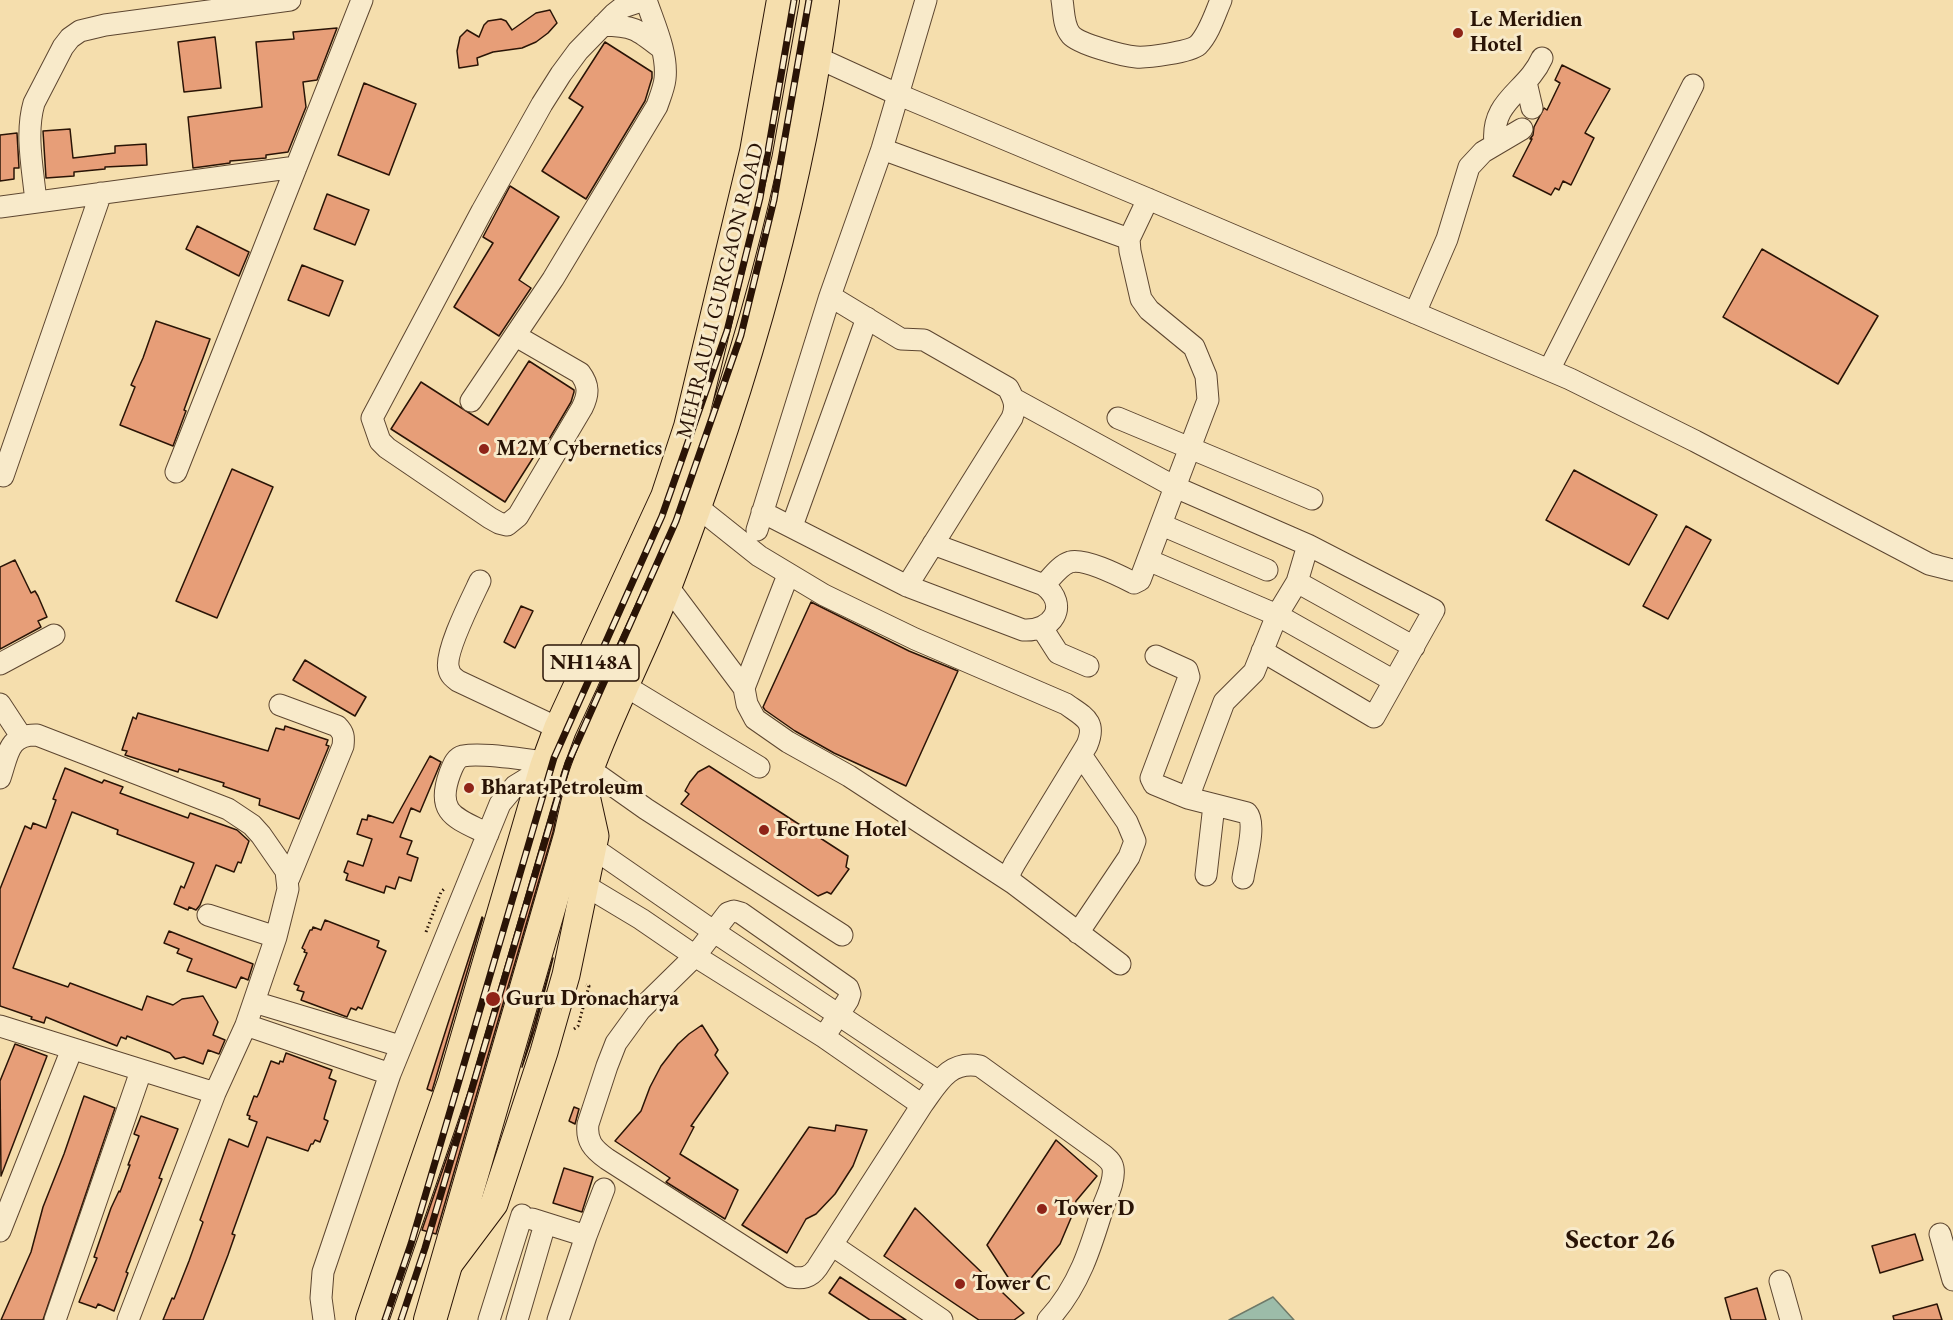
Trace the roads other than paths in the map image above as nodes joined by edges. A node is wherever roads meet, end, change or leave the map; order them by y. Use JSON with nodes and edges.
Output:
{"nodes":[{"id":1,"x":290,"y":0,"type":"edge"},
{"id":2,"x":362,"y":0,"type":"edge"},
{"id":3,"x":645,"y":0,"type":"edge"},
{"id":4,"x":783,"y":0,"type":"edge"},
{"id":5,"x":823,"y":0,"type":"edge"},
{"id":6,"x":926,"y":0,"type":"edge"},
{"id":7,"x":1062,"y":0,"type":"edge"},
{"id":8,"x":1221,"y":0,"type":"edge"},
{"id":9,"x":603,"y":25,"type":"junction"},
{"id":10,"x":661,"y":48,"type":"junction"},
{"id":11,"x":816,"y":57,"type":"junction"},
{"id":12,"x":1542,"y":58,"type":"dead end"},
{"id":13,"x":1526,"y":82,"type":"junction"},
{"id":14,"x":1693,"y":85,"type":"dead end"},
{"id":15,"x":897,"y":94,"type":"junction"},
{"id":16,"x":1532,"y":108,"type":"dead end"},
{"id":17,"x":1522,"y":129,"type":"dead end"},
{"id":18,"x":1496,"y":144,"type":"junction"},
{"id":19,"x":882,"y":149,"type":"junction"},
{"id":20,"x":756,"y":152,"type":"junction"},
{"id":21,"x":795,"y":158,"type":"junction"},
{"id":22,"x":296,"y":167,"type":"junction"},
{"id":23,"x":101,"y":193,"type":"junction"},
{"id":24,"x":1148,"y":199,"type":"junction"},
{"id":25,"x":36,"y":202,"type":"junction"},
{"id":26,"x":0,"y":207,"type":"edge"},
{"id":27,"x":1129,"y":239,"type":"junction"},
{"id":28,"x":830,"y":296,"type":"junction"},
{"id":29,"x":1415,"y":313,"type":"junction"},
{"id":30,"x":867,"y":318,"type":"junction"},
{"id":31,"x":516,"y":336,"type":"junction"},
{"id":32,"x":1549,"y":370,"type":"junction"},
{"id":33,"x":1014,"y":399,"type":"junction"},
{"id":34,"x":471,"y":401,"type":"dead end"},
{"id":35,"x":1118,"y":418,"type":"dead end"},
{"id":36,"x":1190,"y":448,"type":"junction"},
{"id":37,"x":176,"y":472,"type":"dead end"},
{"id":38,"x":3,"y":476,"type":"dead end"},
{"id":39,"x":1175,"y":488,"type":"junction"},
{"id":40,"x":1312,"y":499,"type":"dead end"},
{"id":41,"x":695,"y":505,"type":"junction"},
{"id":42,"x":1162,"y":525,"type":"junction"},
{"id":43,"x":792,"y":526,"type":"junction"},
{"id":44,"x":933,"y":544,"type":"junction"},
{"id":45,"x":1308,"y":545,"type":"junction"},
{"id":46,"x":1148,"y":560,"type":"junction"},
{"id":47,"x":1267,"y":570,"type":"dead end"},
{"id":48,"x":1953,"y":570,"type":"edge"},
{"id":49,"x":788,"y":575,"type":"junction"},
{"id":50,"x":480,"y":581,"type":"dead end"},
{"id":51,"x":1297,"y":582,"type":"junction"},
{"id":52,"x":666,"y":584,"type":"junction"},
{"id":53,"x":1044,"y":585,"type":"junction"},
{"id":54,"x":907,"y":586,"type":"junction"},
{"id":55,"x":1277,"y":615,"type":"junction"},
{"id":56,"x":1042,"y":628,"type":"junction"},
{"id":57,"x":54,"y":635,"type":"dead end"},
{"id":58,"x":1414,"y":646,"type":"junction"},
{"id":59,"x":1262,"y":651,"type":"junction"},
{"id":60,"x":1156,"y":656,"type":"dead end"},
{"id":61,"x":0,"y":664,"type":"edge"},
{"id":62,"x":1088,"y":666,"type":"dead end"},
{"id":63,"x":1394,"y":681,"type":"junction"},
{"id":64,"x":622,"y":684,"type":"junction"},
{"id":65,"x":744,"y":688,"type":"junction"},
{"id":66,"x":0,"y":704,"type":"edge"},
{"id":67,"x":280,"y":705,"type":"dead end"},
{"id":68,"x":560,"y":729,"type":"junction"},
{"id":69,"x":21,"y":736,"type":"junction"},
{"id":70,"x":1081,"y":755,"type":"junction"},
{"id":71,"x":547,"y":764,"type":"junction"},
{"id":72,"x":759,"y":767,"type":"dead end"},
{"id":73,"x":585,"y":775,"type":"junction"},
{"id":74,"x":0,"y":778,"type":"edge"},
{"id":75,"x":1188,"y":798,"type":"junction"},
{"id":76,"x":1214,"y":805,"type":"junction"},
{"id":77,"x":488,"y":834,"type":"junction"},
{"id":78,"x":593,"y":848,"type":"junction"},
{"id":79,"x":1206,"y":875,"type":"dead end"},
{"id":80,"x":288,"y":878,"type":"junction"},
{"id":81,"x":1243,"y":878,"type":"dead end"},
{"id":82,"x":1013,"y":884,"type":"junction"},
{"id":83,"x":586,"y":886,"type":"junction"},
{"id":84,"x":208,"y":915,"type":"dead end"},
{"id":85,"x":713,"y":931,"type":"junction"},
{"id":86,"x":1078,"y":933,"type":"junction"},
{"id":87,"x":842,"y":935,"type":"dead end"},
{"id":88,"x":276,"y":937,"type":"junction"},
{"id":89,"x":695,"y":956,"type":"junction"},
{"id":90,"x":1120,"y":964,"type":"dead end"},
{"id":91,"x":254,"y":1002,"type":"junction"},
{"id":92,"x":838,"y":1014,"type":"junction"},
{"id":93,"x":246,"y":1025,"type":"junction"},
{"id":94,"x":0,"y":1026,"type":"edge"},
{"id":95,"x":824,"y":1037,"type":"junction"},
{"id":96,"x":400,"y":1046,"type":"junction"},
{"id":97,"x":72,"y":1049,"type":"junction"},
{"id":98,"x":141,"y":1071,"type":"junction"},
{"id":99,"x":390,"y":1074,"type":"junction"},
{"id":100,"x":939,"y":1082,"type":"junction"},
{"id":101,"x":214,"y":1093,"type":"junction"},
{"id":102,"x":922,"y":1105,"type":"junction"},
{"id":103,"x":604,"y":1189,"type":"dead end"},
{"id":104,"x":494,"y":1204,"type":"junction"},
{"id":105,"x":522,"y":1215,"type":"junction"},
{"id":106,"x":545,"y":1224,"type":"junction"},
{"id":107,"x":0,"y":1231,"type":"edge"},
{"id":108,"x":1940,"y":1234,"type":"dead end"},
{"id":109,"x":586,"y":1236,"type":"junction"},
{"id":110,"x":832,"y":1245,"type":"junction"},
{"id":111,"x":444,"y":1270,"type":"junction"},
{"id":112,"x":1953,"y":1280,"type":"edge"},
{"id":113,"x":1780,"y":1281,"type":"dead end"},
{"id":114,"x":55,"y":1320,"type":"edge"},
{"id":115,"x":128,"y":1320,"type":"edge"},
{"id":116,"x":324,"y":1320,"type":"edge"},
{"id":117,"x":372,"y":1320,"type":"edge"},
{"id":118,"x":430,"y":1320,"type":"edge"},
{"id":119,"x":489,"y":1320,"type":"edge"},
{"id":120,"x":517,"y":1320,"type":"edge"},
{"id":121,"x":558,"y":1320,"type":"edge"},
{"id":122,"x":942,"y":1320,"type":"edge"},
{"id":123,"x":1048,"y":1320,"type":"edge"},
{"id":124,"x":1791,"y":1320,"type":"edge"}],
"edges":[{"from":1,"to":25,"type":"street"},
{"from":2,"to":22,"type":"street"},
{"from":3,"to":9,"type":"street"},
{"from":3,"to":10,"type":"street"},
{"from":4,"to":20,"type":"highway","name":"MEHRAULI GURGAON ROAD","number":"NH148A"},
{"from":5,"to":11,"type":"highway","name":"MEHRAULI GURGAON ROAD","number":"NH148A"},
{"from":6,"to":15,"type":"street"},
{"from":7,"to":8,"type":"street"},
{"from":9,"to":10,"type":"street"},
{"from":9,"to":31,"type":"street"},
{"from":10,"to":31,"type":"street"},
{"from":11,"to":15,"type":"street"},
{"from":11,"to":21,"type":"highway","name":"MEHRAULI GURGAON ROAD","number":"NH148A"},
{"from":12,"to":13,"type":"street"},
{"from":13,"to":16,"type":"street"},
{"from":13,"to":18,"type":"street"},
{"from":14,"to":32,"type":"street"},
{"from":15,"to":19,"type":"street"},
{"from":15,"to":24,"type":"street"},
{"from":17,"to":18,"type":"street"},
{"from":18,"to":29,"type":"street"},
{"from":19,"to":27,"type":"street"},
{"from":19,"to":28,"type":"street"},
{"from":20,"to":21,"type":"highway"},
{"from":20,"to":68,"type":"highway","name":"MEHRAULI GURGAON ROAD","number":"NH148A"},
{"from":21,"to":41,"type":"highway","name":"MEHRAULI GURGAON ROAD","number":"NH148A"},
{"from":22,"to":23,"type":"street"},
{"from":22,"to":37,"type":"street"},
{"from":23,"to":25,"type":"street"},
{"from":23,"to":38,"type":"street"},
{"from":24,"to":27,"type":"street"},
{"from":24,"to":29,"type":"street"},
{"from":25,"to":26,"type":"street"},
{"from":27,"to":36,"type":"street"},
{"from":28,"to":30,"type":"street"},
{"from":28,"to":43,"type":"street"},
{"from":29,"to":32,"type":"street"},
{"from":30,"to":33,"type":"street"},
{"from":30,"to":43,"type":"street"},
{"from":31,"to":34,"type":"street"},
{"from":32,"to":48,"type":"street"},
{"from":33,"to":39,"type":"street"},
{"from":33,"to":44,"type":"street"},
{"from":35,"to":36,"type":"street"},
{"from":36,"to":39,"type":"street"},
{"from":36,"to":40,"type":"street"},
{"from":39,"to":42,"type":"street"},
{"from":39,"to":45,"type":"street"},
{"from":41,"to":49,"type":"street"},
{"from":41,"to":52,"type":"highway","name":"MEHRAULI GURGAON ROAD","number":"NH148A"},
{"from":42,"to":46,"type":"street"},
{"from":42,"to":47,"type":"street"},
{"from":43,"to":54,"type":"street"},
{"from":44,"to":53,"type":"street"},
{"from":44,"to":54,"type":"street"},
{"from":45,"to":51,"type":"street"},
{"from":45,"to":58,"type":"street"},
{"from":46,"to":53,"type":"street"},
{"from":46,"to":55,"type":"street"},
{"from":49,"to":65,"type":"street"},
{"from":49,"to":70,"type":"street"},
{"from":50,"to":68,"type":"street"},
{"from":51,"to":55,"type":"street"},
{"from":51,"to":58,"type":"street"},
{"from":52,"to":64,"type":"highway","name":"MEHRAULI GURGAON ROAD","number":"NH148A"},
{"from":52,"to":65,"type":"street"},
{"from":53,"to":56,"type":"street"},
{"from":54,"to":56,"type":"street"},
{"from":55,"to":59,"type":"street"},
{"from":55,"to":63,"type":"street"},
{"from":56,"to":62,"type":"street"},
{"from":57,"to":61,"type":"street"},
{"from":58,"to":63,"type":"street"},
{"from":59,"to":63,"type":"street"},
{"from":59,"to":75,"type":"street"},
{"from":60,"to":75,"type":"street"},
{"from":64,"to":72,"type":"street"},
{"from":64,"to":73,"type":"highway","name":"MEHRAULI GURGAON ROAD","number":"NH148A"},
{"from":65,"to":82,"type":"street"},
{"from":66,"to":69,"type":"street"},
{"from":67,"to":80,"type":"street"},
{"from":68,"to":71,"type":"highway","name":"MEHRAULI GURGAON ROAD","number":"NH148A"},
{"from":69,"to":74,"type":"street"},
{"from":69,"to":80,"type":"street"},
{"from":70,"to":82,"type":"street"},
{"from":70,"to":86,"type":"street"},
{"from":71,"to":77,"type":"street"},
{"from":71,"to":77,"type":"street"},
{"from":71,"to":117,"type":"highway","name":"MEHRAULI GURGAON ROAD","number":"NH148A"},
{"from":73,"to":78,"type":"main road"},
{"from":73,"to":87,"type":"street"},
{"from":73,"to":111,"type":"highway","name":"MEHRAULI GURGAON ROAD","number":"NH148A"},
{"from":75,"to":76,"type":"street"},
{"from":76,"to":79,"type":"street"},
{"from":76,"to":81,"type":"street"},
{"from":77,"to":96,"type":"street"},
{"from":78,"to":83,"type":"main road"},
{"from":78,"to":85,"type":"street"},
{"from":80,"to":88,"type":"street"},
{"from":82,"to":86,"type":"street"},
{"from":83,"to":89,"type":"street"},
{"from":83,"to":104,"type":"main road"},
{"from":84,"to":88,"type":"street"},
{"from":85,"to":89,"type":"street"},
{"from":85,"to":92,"type":"street"},
{"from":85,"to":92,"type":"street"},
{"from":86,"to":90,"type":"street"},
{"from":88,"to":91,"type":"street"},
{"from":89,"to":95,"type":"street"},
{"from":89,"to":110,"type":"street"},
{"from":91,"to":93,"type":"street"},
{"from":91,"to":96,"type":"street"},
{"from":92,"to":95,"type":"street"},
{"from":92,"to":100,"type":"street"},
{"from":93,"to":99,"type":"street"},
{"from":93,"to":101,"type":"street"},
{"from":94,"to":97,"type":"street"},
{"from":95,"to":102,"type":"street"},
{"from":96,"to":99,"type":"street"},
{"from":97,"to":98,"type":"street"},
{"from":97,"to":107,"type":"street"},
{"from":98,"to":101,"type":"street"},
{"from":98,"to":114,"type":"street"},
{"from":99,"to":116,"type":"street"},
{"from":100,"to":102,"type":"street"},
{"from":100,"to":123,"type":"street"},
{"from":101,"to":115,"type":"street"},
{"from":102,"to":110,"type":"street"},
{"from":103,"to":109,"type":"street"},
{"from":104,"to":105,"type":"street"},
{"from":104,"to":111,"type":"main road"},
{"from":105,"to":106,"type":"street"},
{"from":105,"to":119,"type":"street"},
{"from":106,"to":109,"type":"street"},
{"from":106,"to":120,"type":"street"},
{"from":108,"to":112,"type":"street"},
{"from":109,"to":121,"type":"street"},
{"from":110,"to":122,"type":"street"},
{"from":111,"to":118,"type":"highway","name":"MEHRAULI GURGAON ROAD","number":"NH148A"},
{"from":113,"to":124,"type":"street"}]}
